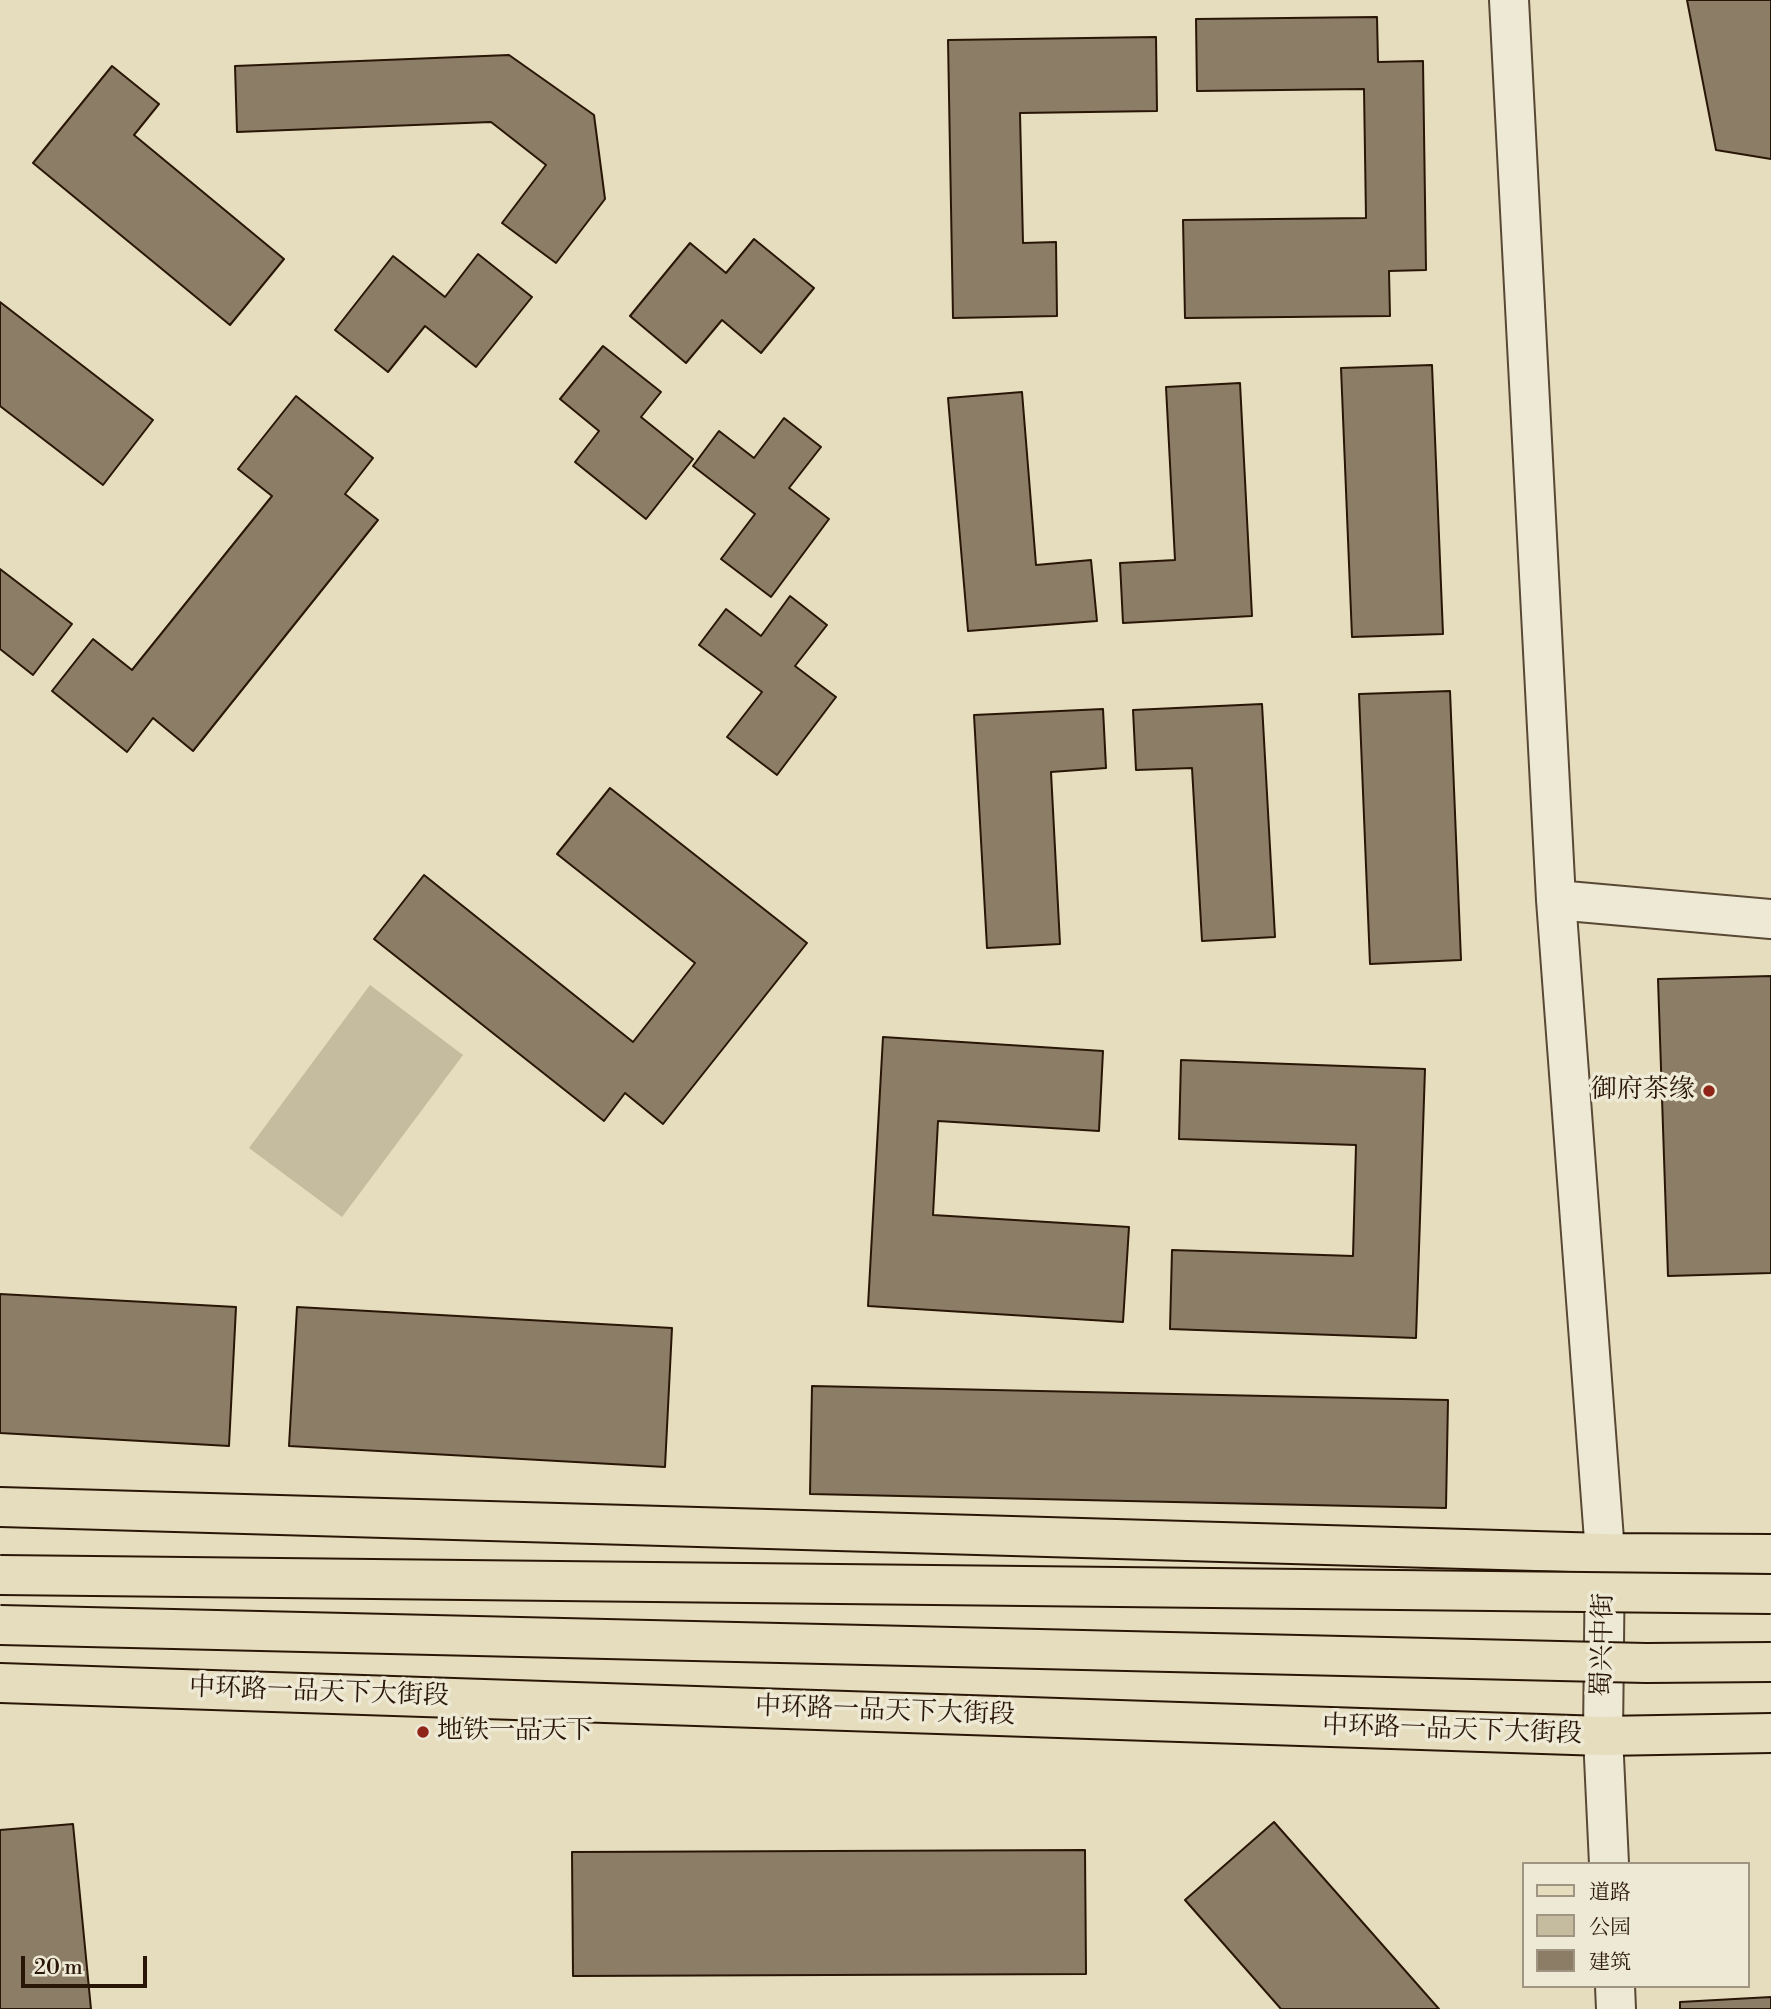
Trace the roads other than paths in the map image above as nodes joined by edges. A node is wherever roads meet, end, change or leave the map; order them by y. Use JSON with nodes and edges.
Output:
{"nodes":[{"id":1,"x":1508,"y":0,"type":"edge"},
{"id":2,"x":1556,"y":900,"type":"junction"},
{"id":3,"x":1771,"y":919,"type":"edge"},
{"id":4,"x":0,"y":1507,"type":"edge"},
{"id":5,"x":1605,"y":1553,"type":"junction"},
{"id":6,"x":1771,"y":1553,"type":"edge"},
{"id":7,"x":0,"y":1575,"type":"edge"},
{"id":8,"x":1771,"y":1594,"type":"edge"},
{"id":9,"x":0,"y":1625,"type":"edge"},
{"id":10,"x":1771,"y":1662,"type":"edge"},
{"id":11,"x":0,"y":1683,"type":"edge"},
{"id":12,"x":1771,"y":1733,"type":"edge"},
{"id":13,"x":1603,"y":1736,"type":"junction"},
{"id":14,"x":1609,"y":1862,"type":"edge"},
{"id":15,"x":1615,"y":1988,"type":"edge"},
{"id":16,"x":1616,"y":2009,"type":"edge"}],
"edges":[{"from":1,"to":2,"type":"street","name":"蜀兴中街"},
{"from":2,"to":3,"type":"street"},
{"from":2,"to":5,"type":"street","name":"蜀兴中街"},
{"from":4,"to":5,"type":"main road"},
{"from":5,"to":6,"type":"main road"},
{"from":5,"to":13,"type":"street","name":"蜀兴中街"},
{"from":7,"to":8,"type":"main road","bridge":true},
{"from":9,"to":10,"type":"main road","bridge":true},
{"from":11,"to":13,"type":"main road","name":"中环路一品天下大街段"},
{"from":12,"to":13,"type":"main road","name":"中环路一品天下大街段"},
{"from":13,"to":14,"type":"street","name":"蜀兴中街"},
{"from":15,"to":16,"type":"street"}]}
